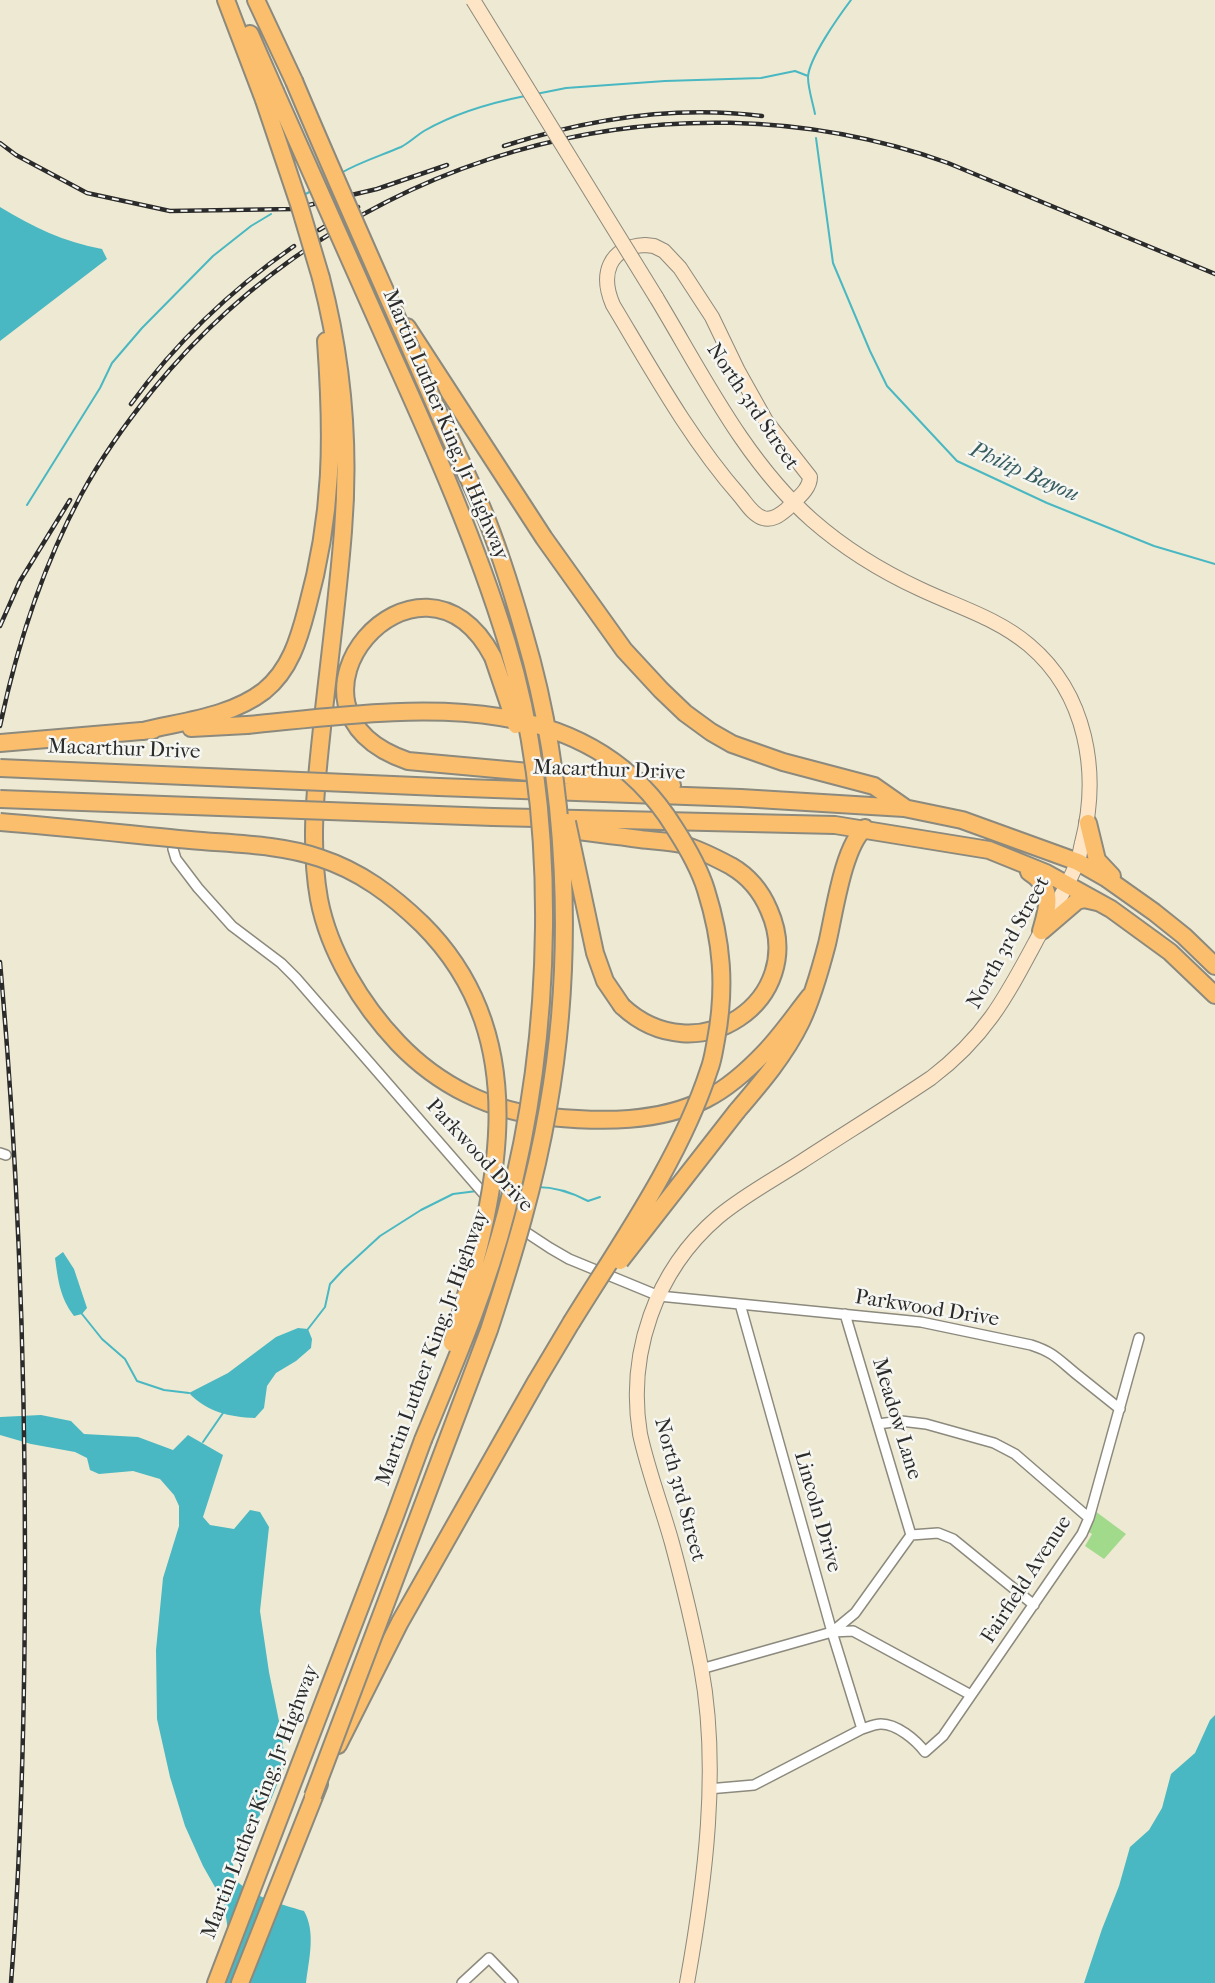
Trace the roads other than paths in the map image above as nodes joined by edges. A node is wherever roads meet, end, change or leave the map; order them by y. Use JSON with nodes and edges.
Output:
{"nodes":[{"id":1,"x":226,"y":0,"type":"edge"},
{"id":2,"x":234,"y":0,"type":"edge"},
{"id":3,"x":256,"y":0,"type":"edge"},
{"id":4,"x":473,"y":0,"type":"edge"},
{"id":5,"x":270,"y":96,"type":"junction"},
{"id":6,"x":321,"y":278,"type":"junction"},
{"id":7,"x":390,"y":302,"type":"junction"},
{"id":8,"x":794,"y":502,"type":"junction"},
{"id":9,"x":143,"y":731,"type":"junction"},
{"id":10,"x":0,"y":743,"type":"edge"},
{"id":11,"x":0,"y":768,"type":"edge"},
{"id":12,"x":555,"y":778,"type":"junction"},
{"id":13,"x":537,"y":789,"type":"junction"},
{"id":14,"x":741,"y":798,"type":"junction"},
{"id":15,"x":0,"y":799,"type":"edge"},
{"id":16,"x":904,"y":808,"type":"junction"},
{"id":17,"x":494,"y":817,"type":"junction"},
{"id":18,"x":0,"y":822,"type":"edge"},
{"id":19,"x":1088,"y":823,"type":"junction"},
{"id":20,"x":865,"y":828,"type":"junction"},
{"id":21,"x":173,"y":849,"type":"dead end"},
{"id":22,"x":990,"y":850,"type":"junction"},
{"id":23,"x":1078,"y":862,"type":"junction"},
{"id":24,"x":1067,"y":884,"type":"junction"},
{"id":25,"x":1102,"y":903,"type":"junction"},
{"id":26,"x":1179,"y":931,"type":"junction"},
{"id":27,"x":1041,"y":932,"type":"junction"},
{"id":28,"x":1215,"y":966,"type":"edge"},
{"id":29,"x":1215,"y":995,"type":"edge"},
{"id":30,"x":810,"y":996,"type":"junction"},
{"id":31,"x":658,"y":1296,"type":"junction"},
{"id":32,"x":740,"y":1304,"type":"junction"},
{"id":33,"x":845,"y":1314,"type":"junction"},
{"id":34,"x":571,"y":1323,"type":"junction"},
{"id":35,"x":1139,"y":1338,"type":"dead end"},
{"id":36,"x":1120,"y":1409,"type":"junction"},
{"id":37,"x":878,"y":1424,"type":"junction"},
{"id":38,"x":423,"y":1440,"type":"junction"},
{"id":39,"x":1089,"y":1518,"type":"junction"},
{"id":40,"x":911,"y":1535,"type":"junction"},
{"id":41,"x":1034,"y":1605,"type":"junction"},
{"id":42,"x":832,"y":1632,"type":"junction"},
{"id":43,"x":701,"y":1669,"type":"junction"},
{"id":44,"x":971,"y":1695,"type":"junction"},
{"id":45,"x":862,"y":1729,"type":"junction"},
{"id":46,"x":708,"y":1789,"type":"junction"},
{"id":47,"x":313,"y":1796,"type":"junction"},
{"id":48,"x":214,"y":1983,"type":"edge"},
{"id":49,"x":240,"y":1983,"type":"edge"},
{"id":50,"x":462,"y":1983,"type":"edge"},
{"id":51,"x":513,"y":1983,"type":"edge"},
{"id":52,"x":687,"y":1983,"type":"edge"}],
"edges":[{"from":1,"to":5,"type":"highway"},
{"from":2,"to":5,"type":"highway","name":"Martin Luther King, Jr Highway"},
{"from":3,"to":7,"type":"highway","name":"Martin Luther King, Jr Highway","bridge":true},
{"from":4,"to":8,"type":"street","name":"North 3rd Street","bridge":true},
{"from":5,"to":6,"type":"highway","bridge":true},
{"from":5,"to":13,"type":"highway","name":"Martin Luther King, Jr Highway","bridge":true},
{"from":6,"to":9,"type":"highway"},
{"from":6,"to":30,"type":"highway"},
{"from":7,"to":12,"type":"highway","name":"Martin Luther King, Jr Highway","bridge":true},
{"from":7,"to":16,"type":"highway","bridge":true},
{"from":8,"to":8,"type":"street"},
{"from":8,"to":19,"type":"street","name":"North 3rd Street"},
{"from":9,"to":10,"type":"highway"},
{"from":9,"to":34,"type":"highway","bridge":true},
{"from":11,"to":14,"type":"highway","name":"Macarthur Drive","bridge":true},
{"from":12,"to":17,"type":"highway","bridge":true},
{"from":12,"to":47,"type":"highway","name":"Martin Luther King, Jr Highway","bridge":true},
{"from":13,"to":14,"type":"highway","bridge":true},
{"from":13,"to":38,"type":"highway","name":"Martin Luther King, Jr Highway","bridge":true},
{"from":14,"to":16,"type":"highway","name":"Macarthur Drive"},
{"from":15,"to":17,"type":"highway","bridge":true},
{"from":16,"to":23,"type":"highway","name":"Macarthur Drive"},
{"from":17,"to":20,"type":"highway"},
{"from":18,"to":38,"type":"highway","bridge":true},
{"from":19,"to":23,"type":"street","name":"North 3rd Street"},
{"from":19,"to":26,"type":"highway"},
{"from":20,"to":22,"type":"highway"},
{"from":20,"to":30,"type":"highway"},
{"from":21,"to":31,"type":"street","name":"Parkwood Drive"},
{"from":22,"to":24,"type":"highway"},
{"from":22,"to":27,"type":"highway"},
{"from":23,"to":24,"type":"street","name":"North 3rd Street"},
{"from":23,"to":26,"type":"highway","name":"Macarthur Drive"},
{"from":24,"to":25,"type":"highway"},
{"from":24,"to":27,"type":"street","name":"North 3rd Street"},
{"from":25,"to":27,"type":"highway"},
{"from":25,"to":29,"type":"highway"},
{"from":26,"to":28,"type":"highway"},
{"from":27,"to":31,"type":"street","name":"North 3rd Street"},
{"from":30,"to":34,"type":"highway","bridge":true},
{"from":31,"to":32,"type":"street","name":"Parkwood Drive"},
{"from":31,"to":43,"type":"street","name":"North 3rd Street"},
{"from":32,"to":33,"type":"street","name":"Parkwood Drive"},
{"from":32,"to":42,"type":"street","name":"Lincoln Drive"},
{"from":33,"to":36,"type":"street","name":"Parkwood Drive"},
{"from":33,"to":37,"type":"street","name":"Meadow Lane"},
{"from":34,"to":47,"type":"highway","bridge":true},
{"from":35,"to":36,"type":"street","name":"Fairfield Avenue"},
{"from":36,"to":39,"type":"street","name":"Fairfield Avenue"},
{"from":37,"to":39,"type":"street"},
{"from":37,"to":40,"type":"street","name":"Meadow Lane"},
{"from":38,"to":48,"type":"highway","name":"Martin Luther King, Jr Highway"},
{"from":39,"to":41,"type":"street","name":"Fairfield Avenue"},
{"from":40,"to":41,"type":"street"},
{"from":40,"to":42,"type":"street"},
{"from":41,"to":44,"type":"street","name":"Fairfield Avenue"},
{"from":42,"to":43,"type":"street"},
{"from":42,"to":44,"type":"street"},
{"from":42,"to":45,"type":"street","name":"Lincoln Drive"},
{"from":43,"to":46,"type":"street","name":"North 3rd Street"},
{"from":44,"to":45,"type":"street","name":"Fairfield Avenue"},
{"from":45,"to":46,"type":"street"},
{"from":46,"to":52,"type":"street","name":"North 3rd Street"},
{"from":47,"to":49,"type":"highway","name":"Martin Luther King, Jr Highway"},
{"from":50,"to":51,"type":"street"}]}
